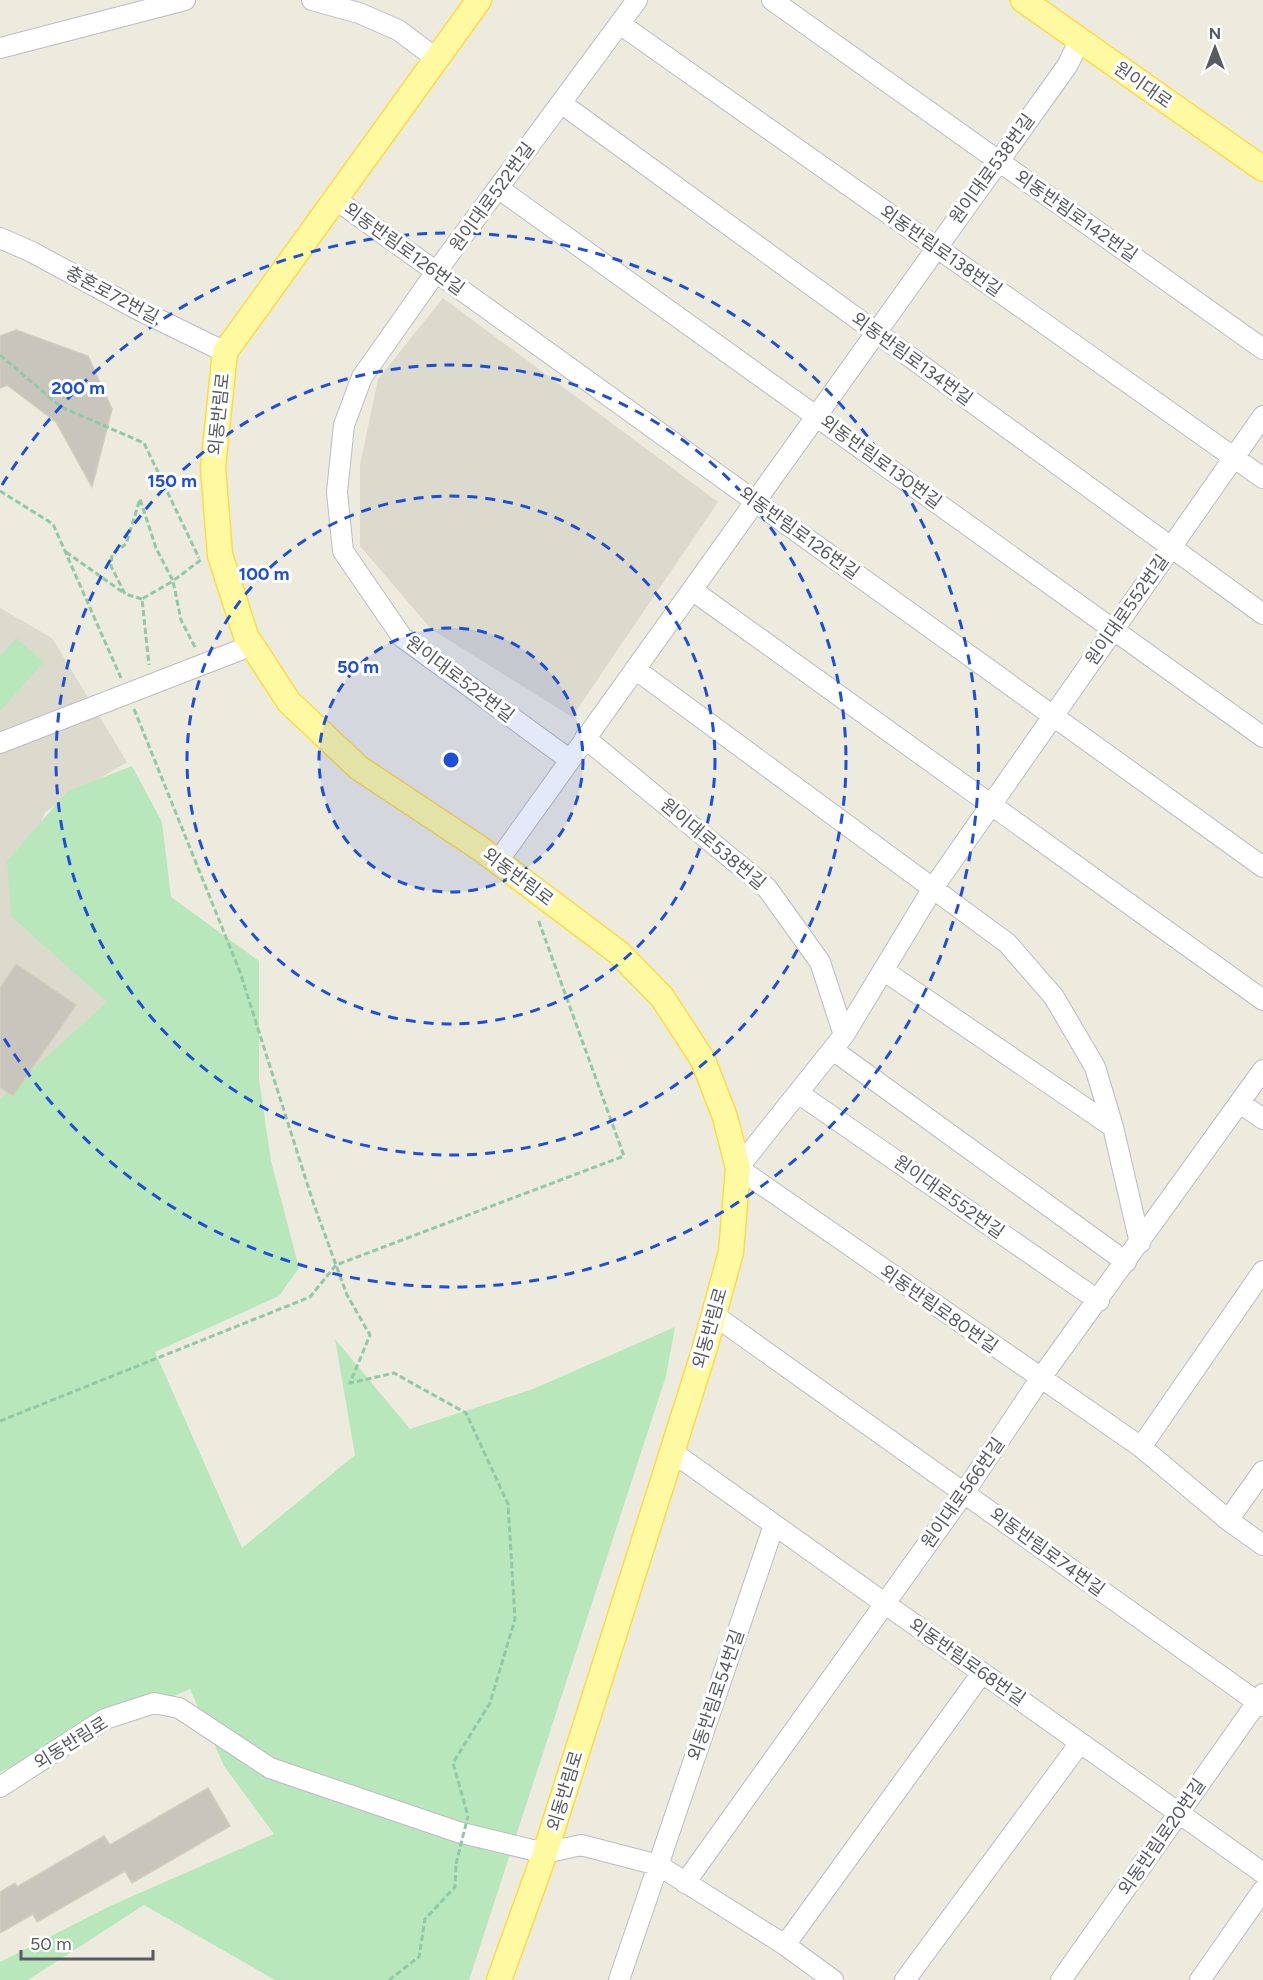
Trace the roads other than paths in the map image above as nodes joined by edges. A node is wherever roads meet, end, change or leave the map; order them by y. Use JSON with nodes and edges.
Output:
{"nodes":[{"id":1,"x":185,"y":0,"type":"edge"},
{"id":2,"x":312,"y":0,"type":"edge"},
{"id":3,"x":479,"y":0,"type":"edge"},
{"id":4,"x":637,"y":0,"type":"edge"},
{"id":5,"x":772,"y":0,"type":"edge"},
{"id":6,"x":1023,"y":0,"type":"edge"},
{"id":7,"x":620,"y":24,"type":"junction"},
{"id":8,"x":1080,"y":40,"type":"junction"},
{"id":9,"x":0,"y":48,"type":"edge"},
{"id":10,"x":436,"y":59,"type":"junction"},
{"id":11,"x":561,"y":103,"type":"junction"},
{"id":12,"x":998,"y":161,"type":"junction"},
{"id":13,"x":1263,"y":169,"type":"edge"},
{"id":14,"x":498,"y":188,"type":"junction"},
{"id":15,"x":335,"y":199,"type":"junction"},
{"id":16,"x":0,"y":238,"type":"edge"},
{"id":17,"x":937,"y":248,"type":"junction"},
{"id":18,"x":436,"y":272,"type":"junction"},
{"id":19,"x":876,"y":332,"type":"junction"},
{"id":20,"x":1263,"y":349,"type":"edge"},
{"id":21,"x":225,"y":352,"type":"junction"},
{"id":22,"x":816,"y":416,"type":"junction"},
{"id":23,"x":1263,"y":416,"type":"edge"},
{"id":24,"x":1234,"y":458,"type":"junction"},
{"id":25,"x":1263,"y":478,"type":"edge"},
{"id":26,"x":755,"y":501,"type":"junction"},
{"id":27,"x":1171,"y":547,"type":"junction"},
{"id":28,"x":692,"y":590,"type":"junction"},
{"id":29,"x":1263,"y":614,"type":"edge"},
{"id":30,"x":1114,"y":630,"type":"junction"},
{"id":31,"x":240,"y":650,"type":"dead end"},
{"id":32,"x":635,"y":669,"type":"junction"},
{"id":33,"x":1053,"y":716,"type":"junction"},
{"id":34,"x":1263,"y":737,"type":"edge"},
{"id":35,"x":585,"y":738,"type":"junction"},
{"id":36,"x":0,"y":743,"type":"edge"},
{"id":37,"x":570,"y":760,"type":"junction"},
{"id":38,"x":992,"y":805,"type":"junction"},
{"id":39,"x":498,"y":861,"type":"junction"},
{"id":40,"x":1263,"y":867,"type":"edge"},
{"id":41,"x":933,"y":888,"type":"junction"},
{"id":42,"x":883,"y":970,"type":"junction"},
{"id":43,"x":1263,"y":1000,"type":"edge"},
{"id":44,"x":839,"y":1042,"type":"junction"},
{"id":45,"x":1263,"y":1070,"type":"edge"},
{"id":46,"x":798,"y":1093,"type":"junction"},
{"id":47,"x":1240,"y":1103,"type":"junction"},
{"id":48,"x":1263,"y":1119,"type":"edge"},
{"id":49,"x":1113,"y":1127,"type":"junction"},
{"id":50,"x":738,"y":1168,"type":"junction"},
{"id":51,"x":1140,"y":1243,"type":"junction"},
{"id":52,"x":1126,"y":1262,"type":"junction"},
{"id":53,"x":1263,"y":1271,"type":"edge"},
{"id":54,"x":1099,"y":1300,"type":"junction"},
{"id":55,"x":714,"y":1315,"type":"junction"},
{"id":56,"x":1040,"y":1379,"type":"junction"},
{"id":57,"x":1141,"y":1447,"type":"junction"},
{"id":58,"x":670,"y":1451,"type":"junction"},
{"id":59,"x":1263,"y":1471,"type":"edge"},
{"id":60,"x":964,"y":1493,"type":"junction"},
{"id":61,"x":1228,"y":1520,"type":"junction"},
{"id":62,"x":774,"y":1525,"type":"junction"},
{"id":63,"x":1263,"y":1545,"type":"edge"},
{"id":64,"x":885,"y":1604,"type":"junction"},
{"id":65,"x":982,"y":1673,"type":"junction"},
{"id":66,"x":1261,"y":1701,"type":"edge"},
{"id":67,"x":1080,"y":1743,"type":"junction"},
{"id":68,"x":0,"y":1788,"type":"edge"},
{"id":69,"x":1179,"y":1813,"type":"junction"},
{"id":70,"x":546,"y":1854,"type":"junction"},
{"id":71,"x":658,"y":1865,"type":"junction"},
{"id":72,"x":1263,"y":1873,"type":"edge"},
{"id":73,"x":685,"y":1883,"type":"junction"},
{"id":74,"x":1263,"y":1890,"type":"edge"},
{"id":75,"x":785,"y":1945,"type":"junction"},
{"id":76,"x":626,"y":1977,"type":"edge"},
{"id":77,"x":499,"y":1980,"type":"edge"},
{"id":78,"x":833,"y":1980,"type":"edge"},
{"id":79,"x":905,"y":1980,"type":"edge"},
{"id":80,"x":1061,"y":1980,"type":"edge"},
{"id":81,"x":1200,"y":1980,"type":"edge"}],
"edges":[{"from":1,"to":9,"type":"street"},
{"from":2,"to":10,"type":"street"},
{"from":3,"to":10,"type":"main road","name":"외동반림로"},
{"from":4,"to":7,"type":"street","name":"원이대로522번길"},
{"from":5,"to":12,"type":"street","name":"외동반림로142번길"},
{"from":6,"to":8,"type":"main road","name":"원이대로"},
{"from":7,"to":11,"type":"street","name":"원이대로522번길"},
{"from":7,"to":17,"type":"street","name":"외동반림로138번길"},
{"from":8,"to":12,"type":"street","name":"원이대로538번길"},
{"from":8,"to":13,"type":"main road","name":"원이대로"},
{"from":10,"to":15,"type":"main road","name":"외동반림로"},
{"from":11,"to":14,"type":"street","name":"원이대로522번길"},
{"from":11,"to":19,"type":"street","name":"외동반림로134번길"},
{"from":12,"to":17,"type":"street","name":"원이대로538번길"},
{"from":12,"to":20,"type":"street","name":"외동반림로142번길"},
{"from":14,"to":18,"type":"street","name":"원이대로522번길"},
{"from":14,"to":22,"type":"street","name":"외동반림로130번길"},
{"from":15,"to":18,"type":"street","name":"외동반림로126번길"},
{"from":15,"to":21,"type":"main road","name":"외동반림로"},
{"from":16,"to":21,"type":"street","name":"충혼로72번길"},
{"from":17,"to":19,"type":"street","name":"원이대로538번길"},
{"from":17,"to":24,"type":"street","name":"외동반림로138번길"},
{"from":18,"to":26,"type":"street","name":"외동반림로126번길"},
{"from":18,"to":37,"type":"street","name":"원이대로522번길"},
{"from":19,"to":22,"type":"street","name":"원이대로538번길"},
{"from":19,"to":27,"type":"street","name":"외동반림로134번길"},
{"from":21,"to":39,"type":"main road","name":"외동반림로"},
{"from":22,"to":26,"type":"street","name":"원이대로538번길"},
{"from":22,"to":30,"type":"street","name":"외동반림로130번길"},
{"from":23,"to":24,"type":"street","name":"원이대로552번길"},
{"from":24,"to":25,"type":"street","name":"외동반림로138번길"},
{"from":24,"to":27,"type":"street","name":"원이대로552번길"},
{"from":26,"to":28,"type":"street","name":"원이대로538번길"},
{"from":26,"to":33,"type":"street","name":"외동반림로126번길"},
{"from":27,"to":29,"type":"street","name":"외동반림로134번길"},
{"from":27,"to":30,"type":"street","name":"원이대로552번길"},
{"from":28,"to":32,"type":"street","name":"원이대로538번길"},
{"from":28,"to":38,"type":"street"},
{"from":30,"to":33,"type":"street","name":"원이대로552번길"},
{"from":30,"to":34,"type":"street","name":"외동반림로130번길"},
{"from":31,"to":36,"type":"street"},
{"from":32,"to":35,"type":"street","name":"원이대로538번길"},
{"from":32,"to":41,"type":"street"},
{"from":33,"to":38,"type":"street","name":"원이대로552번길"},
{"from":33,"to":40,"type":"street","name":"외동반림로126번길"},
{"from":35,"to":37,"type":"street","name":"원이대로538번길"},
{"from":35,"to":44,"type":"street","name":"원이대로538번길"},
{"from":37,"to":39,"type":"street","name":"원이대로538번길"},
{"from":38,"to":41,"type":"street","name":"원이대로552번길"},
{"from":38,"to":43,"type":"street"},
{"from":39,"to":50,"type":"main road","name":"외동반림로"},
{"from":41,"to":42,"type":"street","name":"원이대로552번길"},
{"from":41,"to":49,"type":"street"},
{"from":42,"to":44,"type":"street","name":"원이대로552번길"},
{"from":42,"to":49,"type":"street"},
{"from":44,"to":46,"type":"street","name":"원이대로552번길"},
{"from":44,"to":52,"type":"street"},
{"from":45,"to":47,"type":"street","name":"원이대로566번길"},
{"from":46,"to":50,"type":"street","name":"원이대로552번길"},
{"from":46,"to":54,"type":"street","name":"원이대로552번길"},
{"from":47,"to":48,"type":"street"},
{"from":47,"to":51,"type":"street","name":"원이대로566번길"},
{"from":49,"to":51,"type":"street"},
{"from":50,"to":55,"type":"main road","name":"외동반림로"},
{"from":50,"to":56,"type":"street","name":"외동반림로80번길"},
{"from":51,"to":52,"type":"street","name":"원이대로566번길"},
{"from":52,"to":54,"type":"street","name":"원이대로566번길"},
{"from":53,"to":57,"type":"street"},
{"from":54,"to":56,"type":"street","name":"원이대로566번길"},
{"from":55,"to":58,"type":"main road","name":"외동반림로"},
{"from":55,"to":60,"type":"street","name":"외동반림로74번길"},
{"from":56,"to":57,"type":"street","name":"외동반림로80번길"},
{"from":56,"to":60,"type":"street","name":"원이대로566번길"},
{"from":57,"to":61,"type":"street","name":"외동반림로80번길"},
{"from":58,"to":62,"type":"street","name":"외동반림로68번길"},
{"from":58,"to":70,"type":"main road","name":"외동반림로"},
{"from":59,"to":61,"type":"street"},
{"from":60,"to":64,"type":"street","name":"원이대로566번길"},
{"from":60,"to":66,"type":"street","name":"외동반림로74번길"},
{"from":61,"to":63,"type":"street","name":"외동반림로80번길"},
{"from":62,"to":64,"type":"street","name":"외동반림로68번길"},
{"from":62,"to":71,"type":"street","name":"외동반림로54번길"},
{"from":64,"to":65,"type":"street","name":"외동반림로68번길"},
{"from":64,"to":73,"type":"street","name":"원이대로566번길"},
{"from":65,"to":67,"type":"street","name":"외동반림로68번길"},
{"from":65,"to":75,"type":"street"},
{"from":66,"to":69,"type":"street","name":"외동반림로20번길"},
{"from":67,"to":69,"type":"street","name":"외동반림로68번길"},
{"from":67,"to":79,"type":"street"},
{"from":68,"to":70,"type":"street","name":"외동반림로"},
{"from":69,"to":72,"type":"street","name":"외동반림로68번길"},
{"from":69,"to":80,"type":"street","name":"외동반림로20번길"},
{"from":70,"to":71,"type":"street"},
{"from":70,"to":77,"type":"main road","name":"외동반림로"},
{"from":71,"to":73,"type":"street"},
{"from":71,"to":76,"type":"street","name":"외동반림로54번길"},
{"from":73,"to":75,"type":"street"},
{"from":74,"to":81,"type":"street"},
{"from":75,"to":78,"type":"street"}]}
